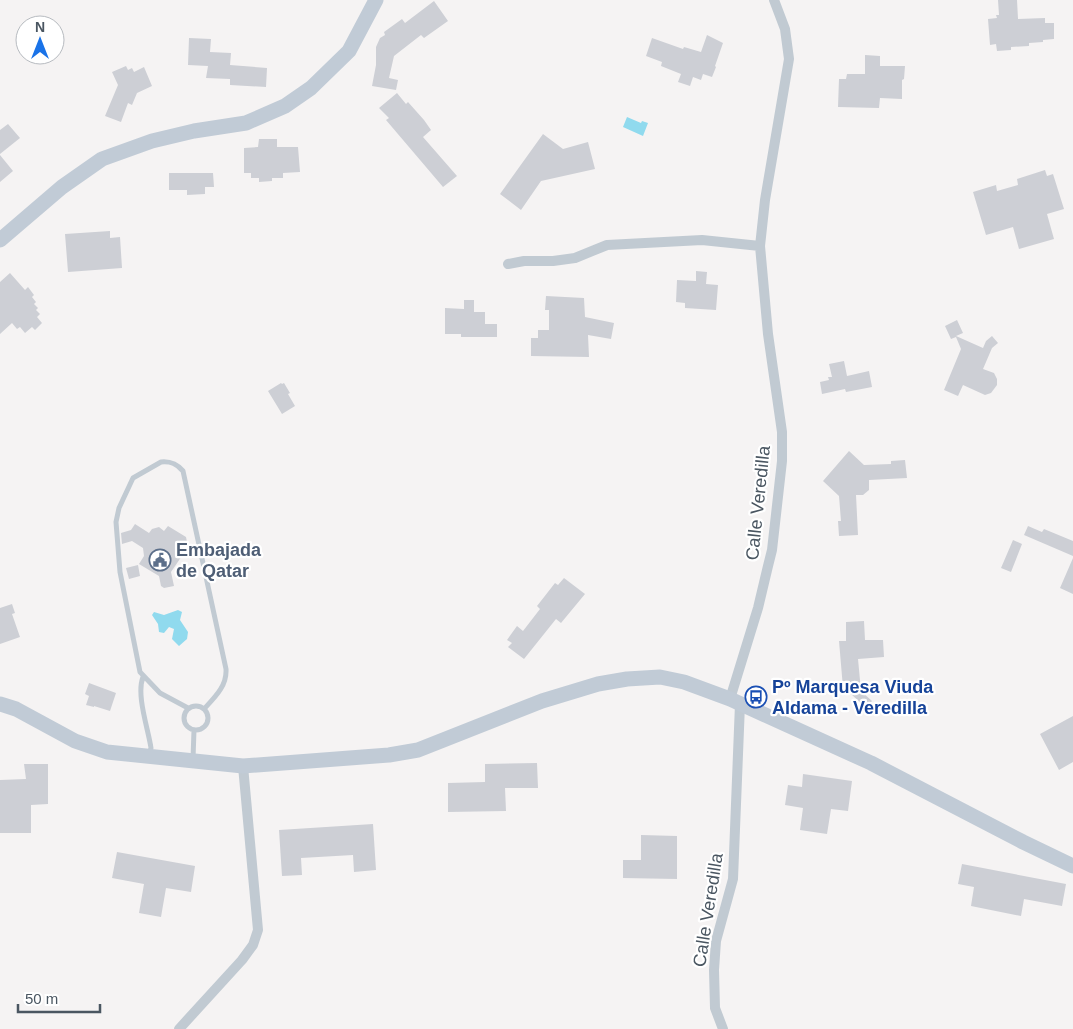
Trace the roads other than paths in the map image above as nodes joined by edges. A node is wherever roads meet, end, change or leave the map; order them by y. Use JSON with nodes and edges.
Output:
{"nodes":[{"id":1,"x":376,"y":0,"type":"edge"},
{"id":2,"x":774,"y":0,"type":"edge"},
{"id":3,"x":0,"y":240,"type":"edge"},
{"id":4,"x":760,"y":246,"type":"junction"},
{"id":5,"x":508,"y":264,"type":"dead end"},
{"id":6,"x":143,"y":677,"type":"junction"},
{"id":7,"x":735,"y":702,"type":"junction"},
{"id":8,"x":0,"y":704,"type":"edge"},
{"id":9,"x":188,"y":708,"type":"junction"},
{"id":10,"x":204,"y":709,"type":"junction"},
{"id":11,"x":194,"y":730,"type":"junction"},
{"id":12,"x":148,"y":757,"type":"junction"},
{"id":13,"x":193,"y":762,"type":"junction"},
{"id":14,"x":243,"y":766,"type":"junction"},
{"id":15,"x":1073,"y":866,"type":"edge"},
{"id":16,"x":179,"y":1029,"type":"edge"},
{"id":17,"x":723,"y":1029,"type":"edge"}],
"edges":[{"from":1,"to":3,"type":"street"},
{"from":2,"to":4,"type":"street","name":"Calle Veredilla"},
{"from":4,"to":5,"type":"street"},
{"from":4,"to":7,"type":"street","name":"Calle Veredilla"},
{"from":6,"to":9,"type":"lane"},
{"from":6,"to":10,"type":"lane"},
{"from":6,"to":12,"type":"lane"},
{"from":7,"to":14,"type":"street"},
{"from":7,"to":15,"type":"street"},
{"from":7,"to":17,"type":"street","name":"Calle Veredilla"},
{"from":8,"to":12,"type":"street"},
{"from":9,"to":10,"type":"lane"},
{"from":9,"to":11,"type":"lane"},
{"from":10,"to":11,"type":"lane"},
{"from":11,"to":13,"type":"lane"},
{"from":12,"to":13,"type":"street"},
{"from":13,"to":14,"type":"street"},
{"from":14,"to":16,"type":"street"}]}
